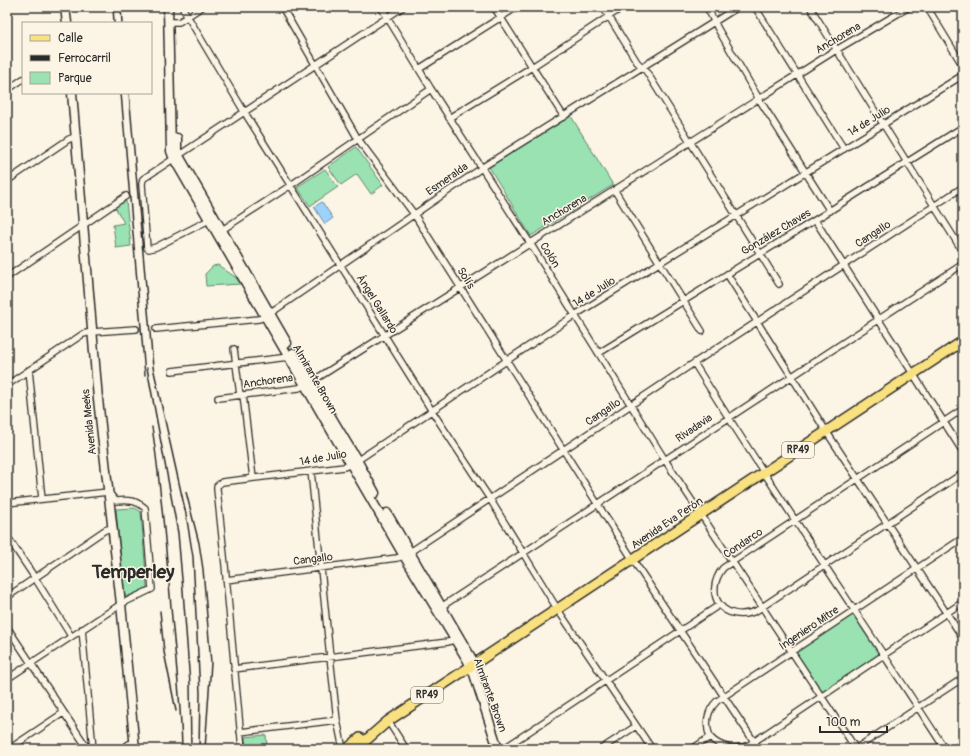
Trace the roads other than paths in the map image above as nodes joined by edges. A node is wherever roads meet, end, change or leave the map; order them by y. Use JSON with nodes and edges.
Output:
{"nodes":[{"id":1,"x":65,"y":7,"type":"edge"},
{"id":2,"x":168,"y":7,"type":"edge"},
{"id":3,"x":173,"y":7,"type":"edge"},
{"id":4,"x":182,"y":7,"type":"edge"},
{"id":5,"x":202,"y":7,"type":"edge"},
{"id":6,"x":282,"y":7,"type":"edge"},
{"id":7,"x":381,"y":7,"type":"edge"},
{"id":8,"x":403,"y":7,"type":"edge"},
{"id":9,"x":494,"y":7,"type":"edge"},
{"id":10,"x":517,"y":7,"type":"edge"},
{"id":11,"x":604,"y":7,"type":"edge"},
{"id":12,"x":623,"y":7,"type":"edge"},
{"id":13,"x":707,"y":7,"type":"edge"},
{"id":14,"x":738,"y":7,"type":"edge"},
{"id":15,"x":755,"y":7,"type":"edge"},
{"id":16,"x":810,"y":7,"type":"edge"},
{"id":17,"x":909,"y":7,"type":"edge"},
{"id":18,"x":927,"y":7,"type":"edge"},
{"id":19,"x":187,"y":16,"type":"junction"},
{"id":20,"x":609,"y":16,"type":"junction"},
{"id":21,"x":387,"y":18,"type":"junction"},
{"id":22,"x":501,"y":18,"type":"junction"},
{"id":23,"x":67,"y":22,"type":"edge"},
{"id":24,"x":171,"y":22,"type":"junction"},
{"id":25,"x":714,"y":22,"type":"junction"},
{"id":26,"x":836,"y":50,"type":"junction"},
{"id":27,"x":316,"y":65,"type":"junction"},
{"id":28,"x":963,"y":66,"type":"edge"},
{"id":29,"x":532,"y":67,"type":"junction"},
{"id":30,"x":642,"y":67,"type":"junction"},
{"id":31,"x":419,"y":69,"type":"junction"},
{"id":32,"x":797,"y":75,"type":"junction"},
{"id":33,"x":963,"y":75,"type":"edge"},
{"id":34,"x":22,"y":80,"type":"edge"},
{"id":35,"x":431,"y":89,"type":"junction"},
{"id":36,"x":7,"y":90,"type":"edge"},
{"id":37,"x":72,"y":94,"type":"edge"},
{"id":38,"x":759,"y":98,"type":"junction"},
{"id":39,"x":245,"y":113,"type":"junction"},
{"id":40,"x":564,"y":117,"type":"junction"},
{"id":41,"x":450,"y":118,"type":"junction"},
{"id":42,"x":884,"y":124,"type":"junction"},
{"id":43,"x":963,"y":127,"type":"edge"},
{"id":44,"x":76,"y":137,"type":"junction"},
{"id":45,"x":358,"y":139,"type":"junction"},
{"id":46,"x":690,"y":143,"type":"junction"},
{"id":47,"x":844,"y":148,"type":"junction"},
{"id":48,"x":177,"y":157,"type":"junction"},
{"id":49,"x":907,"y":162,"type":"junction"},
{"id":50,"x":482,"y":168,"type":"junction"},
{"id":51,"x":807,"y":172,"type":"junction"},
{"id":52,"x":7,"y":180,"type":"edge"},
{"id":53,"x":291,"y":185,"type":"junction"},
{"id":54,"x":963,"y":187,"type":"edge"},
{"id":55,"x":615,"y":190,"type":"junction"},
{"id":56,"x":126,"y":196,"type":"dead end"},
{"id":57,"x":934,"y":206,"type":"junction"},
{"id":58,"x":830,"y":211,"type":"junction"},
{"id":59,"x":414,"y":214,"type":"junction"},
{"id":60,"x":736,"y":216,"type":"junction"},
{"id":61,"x":209,"y":220,"type":"junction"},
{"id":62,"x":815,"y":220,"type":"junction"},
{"id":63,"x":83,"y":225,"type":"junction"},
{"id":64,"x":219,"y":231,"type":"junction"},
{"id":65,"x":530,"y":242,"type":"junction"},
{"id":66,"x":963,"y":252,"type":"edge"},
{"id":67,"x":760,"y":254,"type":"junction"},
{"id":68,"x":659,"y":263,"type":"junction"},
{"id":69,"x":340,"y":264,"type":"junction"},
{"id":70,"x":963,"y":264,"type":"edge"},
{"id":71,"x":844,"y":265,"type":"junction"},
{"id":72,"x":727,"y":274,"type":"junction"},
{"id":73,"x":7,"y":276,"type":"edge"},
{"id":74,"x":779,"y":284,"type":"dead end"},
{"id":75,"x":461,"y":288,"type":"junction"},
{"id":76,"x":684,"y":301,"type":"junction"},
{"id":77,"x":267,"y":315,"type":"junction"},
{"id":78,"x":575,"y":315,"type":"junction"},
{"id":79,"x":878,"y":320,"type":"junction"},
{"id":80,"x":757,"y":322,"type":"junction"},
{"id":81,"x":136,"y":329,"type":"dead end"},
{"id":82,"x":156,"y":329,"type":"dead end"},
{"id":83,"x":702,"y":331,"type":"dead end"},
{"id":84,"x":92,"y":332,"type":"junction"},
{"id":85,"x":385,"y":335,"type":"junction"},
{"id":86,"x":963,"y":341,"type":"edge"},
{"id":87,"x":234,"y":349,"type":"dead end"},
{"id":88,"x":599,"y":353,"type":"junction"},
{"id":89,"x":289,"y":357,"type":"junction"},
{"id":90,"x":507,"y":361,"type":"junction"},
{"id":91,"x":236,"y":363,"type":"junction"},
{"id":92,"x":694,"y":363,"type":"junction"},
{"id":93,"x":29,"y":370,"type":"junction"},
{"id":94,"x":172,"y":371,"type":"dead end"},
{"id":95,"x":912,"y":374,"type":"junction"},
{"id":96,"x":791,"y":376,"type":"junction"},
{"id":97,"x":308,"y":384,"type":"junction"},
{"id":98,"x":7,"y":385,"type":"edge"},
{"id":99,"x":241,"y":395,"type":"junction"},
{"id":100,"x":218,"y":398,"type":"dead end"},
{"id":101,"x":631,"y":405,"type":"junction"},
{"id":102,"x":963,"y":409,"type":"edge"},
{"id":103,"x":432,"y":410,"type":"junction"},
{"id":104,"x":728,"y":418,"type":"junction"},
{"id":105,"x":943,"y":422,"type":"junction"},
{"id":106,"x":826,"y":431,"type":"junction"},
{"id":107,"x":564,"y":450,"type":"junction"},
{"id":108,"x":963,"y":452,"type":"edge"},
{"id":109,"x":665,"y":460,"type":"junction"},
{"id":110,"x":354,"y":462,"type":"junction"},
{"id":111,"x":311,"y":471,"type":"junction"},
{"id":112,"x":764,"y":472,"type":"junction"},
{"id":113,"x":963,"y":473,"type":"edge"},
{"id":114,"x":253,"y":478,"type":"junction"},
{"id":115,"x":857,"y":478,"type":"junction"},
{"id":116,"x":108,"y":492,"type":"junction"},
{"id":117,"x":42,"y":499,"type":"junction"},
{"id":118,"x":490,"y":499,"type":"junction"},
{"id":119,"x":7,"y":503,"type":"edge"},
{"id":120,"x":598,"y":504,"type":"junction"},
{"id":121,"x":700,"y":515,"type":"junction"},
{"id":122,"x":794,"y":521,"type":"junction"},
{"id":123,"x":887,"y":524,"type":"junction"},
{"id":124,"x":112,"y":528,"type":"junction"},
{"id":125,"x":7,"y":536,"type":"edge"},
{"id":126,"x":963,"y":538,"type":"edge"},
{"id":127,"x":523,"y":553,"type":"junction"},
{"id":128,"x":406,"y":554,"type":"junction"},
{"id":129,"x":633,"y":560,"type":"junction"},
{"id":130,"x":732,"y":562,"type":"junction"},
{"id":131,"x":824,"y":565,"type":"junction"},
{"id":132,"x":321,"y":568,"type":"junction"},
{"id":133,"x":917,"y":569,"type":"junction"},
{"id":134,"x":35,"y":578,"type":"junction"},
{"id":135,"x":226,"y":580,"type":"junction"},
{"id":136,"x":7,"y":597,"type":"edge"},
{"id":137,"x":963,"y":602,"type":"edge"},
{"id":138,"x":121,"y":604,"type":"junction"},
{"id":139,"x":719,"y":605,"type":"junction"},
{"id":140,"x":762,"y":607,"type":"junction"},
{"id":141,"x":439,"y":608,"type":"junction"},
{"id":142,"x":558,"y":610,"type":"junction"},
{"id":143,"x":854,"y":610,"type":"junction"},
{"id":144,"x":946,"y":613,"type":"junction"},
{"id":145,"x":7,"y":627,"type":"edge"},
{"id":146,"x":82,"y":629,"type":"junction"},
{"id":147,"x":681,"y":630,"type":"junction"},
{"id":148,"x":71,"y":636,"type":"junction"},
{"id":149,"x":963,"y":638,"type":"edge"},
{"id":150,"x":454,"y":640,"type":"junction"},
{"id":151,"x":791,"y":651,"type":"junction"},
{"id":152,"x":884,"y":654,"type":"junction"},
{"id":153,"x":330,"y":657,"type":"junction"},
{"id":154,"x":31,"y":663,"type":"junction"},
{"id":155,"x":473,"y":665,"type":"junction"},
{"id":156,"x":234,"y":669,"type":"junction"},
{"id":157,"x":963,"y":678,"type":"edge"},
{"id":158,"x":7,"y":679,"type":"edge"},
{"id":159,"x":605,"y":680,"type":"junction"},
{"id":160,"x":724,"y":696,"type":"junction"},
{"id":161,"x":821,"y":696,"type":"junction"},
{"id":162,"x":918,"y":707,"type":"junction"},
{"id":163,"x":64,"y":713,"type":"junction"},
{"id":164,"x":338,"y":720,"type":"junction"},
{"id":165,"x":386,"y":723,"type":"junction"},
{"id":166,"x":636,"y":726,"type":"junction"},
{"id":167,"x":240,"y":732,"type":"junction"},
{"id":168,"x":710,"y":737,"type":"junction"},
{"id":169,"x":754,"y":742,"type":"junction"},
{"id":170,"x":963,"y":743,"type":"edge"},
{"id":171,"x":135,"y":746,"type":"edge"},
{"id":172,"x":9,"y":749,"type":"edge"},
{"id":173,"x":88,"y":749,"type":"edge"},
{"id":174,"x":93,"y":749,"type":"edge"},
{"id":175,"x":122,"y":749,"type":"edge"},
{"id":176,"x":242,"y":749,"type":"edge"},
{"id":177,"x":342,"y":749,"type":"edge"},
{"id":178,"x":347,"y":749,"type":"edge"},
{"id":179,"x":356,"y":749,"type":"edge"},
{"id":180,"x":406,"y":749,"type":"edge"},
{"id":181,"x":502,"y":749,"type":"edge"},
{"id":182,"x":601,"y":749,"type":"edge"},
{"id":183,"x":652,"y":749,"type":"edge"},
{"id":184,"x":692,"y":749,"type":"edge"},
{"id":185,"x":759,"y":749,"type":"edge"},
{"id":186,"x":855,"y":749,"type":"edge"},
{"id":187,"x":945,"y":749,"type":"edge"},
{"id":188,"x":954,"y":749,"type":"edge"}],
"edges":[{"from":1,"to":23,"type":"main road"},
{"from":2,"to":24,"type":"main road","name":"Almirante Brown"},
{"from":3,"to":24,"type":"main road","name":"Almirante Brown"},
{"from":4,"to":19,"type":"street","name":"Ángel Gallardo"},
{"from":5,"to":19,"type":"street"},
{"from":6,"to":27,"type":"street","name":"Solís"},
{"from":7,"to":21,"type":"street","name":"Colón"},
{"from":8,"to":21,"type":"street"},
{"from":9,"to":22,"type":"street"},
{"from":10,"to":22,"type":"street"},
{"from":11,"to":20,"type":"street"},
{"from":12,"to":20,"type":"street"},
{"from":13,"to":25,"type":"street"},
{"from":14,"to":25,"type":"street","name":"Esmeralda"},
{"from":15,"to":32,"type":"street"},
{"from":16,"to":26,"type":"street"},
{"from":17,"to":26,"type":"street","name":"Anchorena"},
{"from":18,"to":28,"type":"street"},
{"from":19,"to":24,"type":"street"},
{"from":19,"to":39,"type":"street","name":"Ángel Gallardo"},
{"from":20,"to":29,"type":"street"},
{"from":20,"to":30,"type":"street"},
{"from":21,"to":27,"type":"street"},
{"from":21,"to":31,"type":"street","name":"Colón"},
{"from":22,"to":29,"type":"street"},
{"from":22,"to":31,"type":"street"},
{"from":24,"to":48,"type":"main road","name":"Almirante Brown"},
{"from":25,"to":30,"type":"street","name":"Esmeralda"},
{"from":25,"to":38,"type":"street"},
{"from":26,"to":32,"type":"street","name":"Anchorena"},
{"from":26,"to":42,"type":"street"},
{"from":27,"to":39,"type":"street"},
{"from":27,"to":45,"type":"street","name":"Solís"},
{"from":29,"to":40,"type":"street"},
{"from":29,"to":41,"type":"street"},
{"from":30,"to":40,"type":"street","name":"Esmeralda"},
{"from":30,"to":46,"type":"street"},
{"from":31,"to":35,"type":"street","name":"Colón"},
{"from":32,"to":38,"type":"street","name":"Anchorena"},
{"from":32,"to":47,"type":"street"},
{"from":33,"to":42,"type":"street","name":"14 de Julio"},
{"from":34,"to":36,"type":"street"},
{"from":35,"to":41,"type":"street","name":"Colón"},
{"from":35,"to":45,"type":"street"},
{"from":37,"to":44,"type":"main road","name":"Avenida Meeks"},
{"from":38,"to":46,"type":"street","name":"Anchorena"},
{"from":38,"to":51,"type":"street"},
{"from":39,"to":48,"type":"street"},
{"from":39,"to":53,"type":"street","name":"Ángel Gallardo"},
{"from":40,"to":50,"type":"street","name":"Esmeralda"},
{"from":41,"to":50,"type":"street","name":"Colón"},
{"from":42,"to":47,"type":"street","name":"14 de Julio"},
{"from":42,"to":49,"type":"street"},
{"from":43,"to":49,"type":"street","name":"González Chaves"},
{"from":44,"to":52,"type":"street"},
{"from":44,"to":63,"type":"main road","name":"Avenida Meeks"},
{"from":45,"to":53,"type":"street"},
{"from":45,"to":59,"type":"street","name":"Solís"},
{"from":46,"to":55,"type":"street","name":"Anchorena"},
{"from":46,"to":60,"type":"street"},
{"from":47,"to":51,"type":"street","name":"14 de Julio"},
{"from":48,"to":61,"type":"main road","name":"Almirante Brown"},
{"from":48,"to":61,"type":"street"},
{"from":48,"to":64,"type":"main road","name":"Almirante Brown"},
{"from":49,"to":57,"type":"street"},
{"from":49,"to":58,"type":"street","name":"González Chaves"},
{"from":50,"to":59,"type":"street","name":"Esmeralda"},
{"from":50,"to":65,"type":"street","name":"Colón"},
{"from":51,"to":58,"type":"street"},
{"from":51,"to":60,"type":"street","name":"14 de Julio"},
{"from":53,"to":64,"type":"street"},
{"from":53,"to":69,"type":"street","name":"Ángel Gallardo"},
{"from":54,"to":57,"type":"street","name":"Cangallo"},
{"from":55,"to":65,"type":"street","name":"Anchorena"},
{"from":55,"to":68,"type":"street"},
{"from":56,"to":63,"type":"street"},
{"from":57,"to":66,"type":"street"},
{"from":57,"to":71,"type":"street","name":"Cangallo"},
{"from":58,"to":62,"type":"street","name":"González Chaves"},
{"from":59,"to":69,"type":"street","name":"Esmeralda"},
{"from":59,"to":75,"type":"street","name":"Solís"},
{"from":60,"to":67,"type":"street"},
{"from":60,"to":68,"type":"street","name":"14 de Julio"},
{"from":61,"to":64,"type":"main road","name":"Almirante Brown"},
{"from":62,"to":67,"type":"street","name":"González Chaves"},
{"from":62,"to":71,"type":"street"},
{"from":63,"to":73,"type":"street"},
{"from":63,"to":84,"type":"main road","name":"Avenida Meeks"},
{"from":64,"to":77,"type":"main road","name":"Almirante Brown"},
{"from":65,"to":75,"type":"street","name":"Anchorena"},
{"from":65,"to":78,"type":"street","name":"Colón"},
{"from":67,"to":72,"type":"street","name":"González Chaves"},
{"from":67,"to":74,"type":"street"},
{"from":68,"to":76,"type":"street"},
{"from":68,"to":78,"type":"street","name":"14 de Julio"},
{"from":69,"to":77,"type":"street","name":"Esmeralda"},
{"from":69,"to":85,"type":"street","name":"Ángel Gallardo"},
{"from":70,"to":79,"type":"street","name":"Rivadavia"},
{"from":71,"to":79,"type":"street"},
{"from":71,"to":80,"type":"street","name":"Cangallo"},
{"from":72,"to":76,"type":"street","name":"González Chaves"},
{"from":72,"to":80,"type":"street"},
{"from":75,"to":85,"type":"street","name":"Anchorena"},
{"from":75,"to":90,"type":"street","name":"Solís"},
{"from":76,"to":83,"type":"street"},
{"from":76,"to":88,"type":"street","name":"González Chaves"},
{"from":77,"to":82,"type":"street","name":"Esmeralda"},
{"from":77,"to":89,"type":"main road","name":"Almirante Brown"},
{"from":77,"to":97,"type":"main road","name":"Almirante Brown"},
{"from":78,"to":88,"type":"street","name":"Colón"},
{"from":78,"to":90,"type":"street","name":"14 de Julio"},
{"from":79,"to":95,"type":"street"},
{"from":79,"to":96,"type":"street","name":"Rivadavia"},
{"from":80,"to":92,"type":"street","name":"Cangallo"},
{"from":80,"to":96,"type":"street"},
{"from":81,"to":84,"type":"street"},
{"from":84,"to":93,"type":"street"},
{"from":84,"to":116,"type":"main road","name":"Avenida Meeks"},
{"from":85,"to":97,"type":"street","name":"Anchorena"},
{"from":85,"to":103,"type":"street","name":"Ángel Gallardo"},
{"from":86,"to":95,"type":"main road","name":"Avenida Eva Perón","number":"RP49"},
{"from":87,"to":91,"type":"street"},
{"from":88,"to":101,"type":"street","name":"Colón"},
{"from":89,"to":91,"type":"street"},
{"from":89,"to":97,"type":"main road","name":"Almirante Brown"},
{"from":90,"to":103,"type":"street","name":"14 de Julio"},
{"from":90,"to":107,"type":"street","name":"Solís"},
{"from":91,"to":94,"type":"street"},
{"from":91,"to":99,"type":"street"},
{"from":92,"to":101,"type":"street","name":"Cangallo"},
{"from":92,"to":104,"type":"street"},
{"from":93,"to":98,"type":"street"},
{"from":93,"to":117,"type":"street"},
{"from":95,"to":105,"type":"street"},
{"from":95,"to":106,"type":"main road","name":"Avenida Eva Perón","number":"RP49"},
{"from":96,"to":104,"type":"street","name":"Rivadavia"},
{"from":96,"to":106,"type":"street"},
{"from":97,"to":99,"type":"street","name":"Anchorena"},
{"from":97,"to":110,"type":"main road","name":"Almirante Brown"},
{"from":99,"to":100,"type":"street","name":"Anchorena"},
{"from":99,"to":114,"type":"street"},
{"from":101,"to":107,"type":"street","name":"Cangallo"},
{"from":101,"to":109,"type":"street","name":"Colón"},
{"from":102,"to":105,"type":"street","name":"Condarco"},
{"from":103,"to":110,"type":"street","name":"14 de Julio"},
{"from":103,"to":118,"type":"street","name":"Ángel Gallardo"},
{"from":104,"to":109,"type":"street","name":"Rivadavia"},
{"from":104,"to":112,"type":"street"},
{"from":105,"to":108,"type":"street"},
{"from":105,"to":115,"type":"street","name":"Condarco"},
{"from":106,"to":112,"type":"main road","name":"Avenida Eva Perón","number":"RP49"},
{"from":106,"to":115,"type":"street"},
{"from":107,"to":118,"type":"street","name":"Cangallo"},
{"from":107,"to":120,"type":"street","name":"Solís"},
{"from":109,"to":120,"type":"street","name":"Rivadavia"},
{"from":109,"to":121,"type":"street","name":"Colón"},
{"from":110,"to":111,"type":"street","name":"14 de Julio"},
{"from":110,"to":128,"type":"main road","name":"Almirante Brown"},
{"from":111,"to":114,"type":"street","name":"14 de Julio"},
{"from":111,"to":132,"type":"street"},
{"from":112,"to":121,"type":"main road","name":"Avenida Eva Perón","number":"RP49"},
{"from":112,"to":122,"type":"street"},
{"from":113,"to":123,"type":"street"},
{"from":114,"to":135,"type":"street","name":"14 de Julio"},
{"from":115,"to":122,"type":"street","name":"Condarco"},
{"from":115,"to":123,"type":"street"},
{"from":116,"to":117,"type":"street"},
{"from":116,"to":124,"type":"main road","name":"Avenida Meeks"},
{"from":116,"to":138,"type":"street"},
{"from":117,"to":119,"type":"street"},
{"from":118,"to":127,"type":"street","name":"Ángel Gallardo"},
{"from":118,"to":128,"type":"street","name":"Cangallo"},
{"from":120,"to":127,"type":"street","name":"Rivadavia"},
{"from":120,"to":129,"type":"street","name":"Solís"},
{"from":121,"to":129,"type":"main road","name":"Avenida Eva Perón","number":"RP49"},
{"from":121,"to":130,"type":"street","name":"Colón"},
{"from":122,"to":130,"type":"street","name":"Condarco"},
{"from":122,"to":131,"type":"street"},
{"from":123,"to":131,"type":"street"},
{"from":123,"to":133,"type":"street"},
{"from":124,"to":134,"type":"street"},
{"from":124,"to":138,"type":"main road","name":"Avenida Meeks"},
{"from":125,"to":134,"type":"street"},
{"from":126,"to":133,"type":"street","name":"Ingeniero Mitre"},
{"from":127,"to":141,"type":"street","name":"Rivadavia"},
{"from":127,"to":142,"type":"street","name":"Ángel Gallardo"},
{"from":128,"to":132,"type":"street","name":"Cangallo"},
{"from":128,"to":141,"type":"main road","name":"Almirante Brown"},
{"from":129,"to":142,"type":"main road","name":"Avenida Eva Perón","number":"RP49"},
{"from":129,"to":147,"type":"street","name":"Solís"},
{"from":130,"to":139,"type":"street","name":"Condarco"},
{"from":130,"to":140,"type":"street","name":"Colón"},
{"from":131,"to":140,"type":"street"},
{"from":131,"to":143,"type":"street"},
{"from":132,"to":135,"type":"street","name":"Cangallo"},
{"from":132,"to":153,"type":"street"},
{"from":133,"to":143,"type":"street","name":"Ingeniero Mitre"},
{"from":133,"to":144,"type":"street"},
{"from":134,"to":136,"type":"street"},
{"from":134,"to":148,"type":"street"},
{"from":135,"to":156,"type":"street"},
{"from":137,"to":144,"type":"street"},
{"from":138,"to":146,"type":"street"},
{"from":138,"to":171,"type":"main road","name":"Avenida Meeks"},
{"from":139,"to":140,"type":"street"},
{"from":139,"to":147,"type":"street"},
{"from":140,"to":151,"type":"street","name":"Colón"},
{"from":141,"to":150,"type":"main road","name":"Almirante Brown"},
{"from":141,"to":155,"type":"main road","name":"Almirante Brown"},
{"from":142,"to":155,"type":"main road","name":"Avenida Eva Perón","number":"RP49"},
{"from":142,"to":159,"type":"street","name":"Ángel Gallardo"},
{"from":143,"to":151,"type":"street","name":"Ingeniero Mitre"},
{"from":143,"to":152,"type":"street"},
{"from":144,"to":149,"type":"street"},
{"from":144,"to":152,"type":"street"},
{"from":145,"to":154,"type":"street"},
{"from":146,"to":148,"type":"street"},
{"from":146,"to":174,"type":"street"},
{"from":147,"to":159,"type":"street"},
{"from":147,"to":160,"type":"street","name":"Solís"},
{"from":148,"to":154,"type":"street"},
{"from":150,"to":153,"type":"street"},
{"from":150,"to":155,"type":"main road","name":"Almirante Brown"},
{"from":151,"to":160,"type":"street","name":"Ingeniero Mitre"},
{"from":151,"to":161,"type":"street","name":"Colón"},
{"from":152,"to":161,"type":"street"},
{"from":152,"to":162,"type":"street"},
{"from":153,"to":156,"type":"street"},
{"from":153,"to":164,"type":"street"},
{"from":154,"to":158,"type":"street"},
{"from":154,"to":163,"type":"street"},
{"from":155,"to":165,"type":"main road","name":"Avenida Eva Perón","number":"RP49"},
{"from":155,"to":181,"type":"main road","name":"Almirante Brown"},
{"from":156,"to":167,"type":"street"},
{"from":157,"to":162,"type":"street"},
{"from":159,"to":166,"type":"street","name":"Ángel Gallardo"},
{"from":159,"to":181,"type":"street"},
{"from":160,"to":168,"type":"street","name":"Ingeniero Mitre"},
{"from":160,"to":169,"type":"street","name":"Solís"},
{"from":161,"to":169,"type":"street"},
{"from":161,"to":186,"type":"street","name":"Colón"},
{"from":162,"to":186,"type":"street"},
{"from":162,"to":187,"type":"street"},
{"from":163,"to":172,"type":"street"},
{"from":163,"to":173,"type":"street"},
{"from":164,"to":167,"type":"street"},
{"from":164,"to":177,"type":"street"},
{"from":165,"to":178,"type":"main road","number":"RP49"},
{"from":165,"to":179,"type":"main road","number":"RP49"},
{"from":165,"to":180,"type":"street"},
{"from":166,"to":182,"type":"street"},
{"from":166,"to":183,"type":"street","name":"Ángel Gallardo"},
{"from":167,"to":176,"type":"street"},
{"from":168,"to":169,"type":"street"},
{"from":168,"to":184,"type":"street"},
{"from":169,"to":185,"type":"street","name":"Solís"},
{"from":170,"to":188,"type":"street"},
{"from":171,"to":175,"type":"street"}]}
